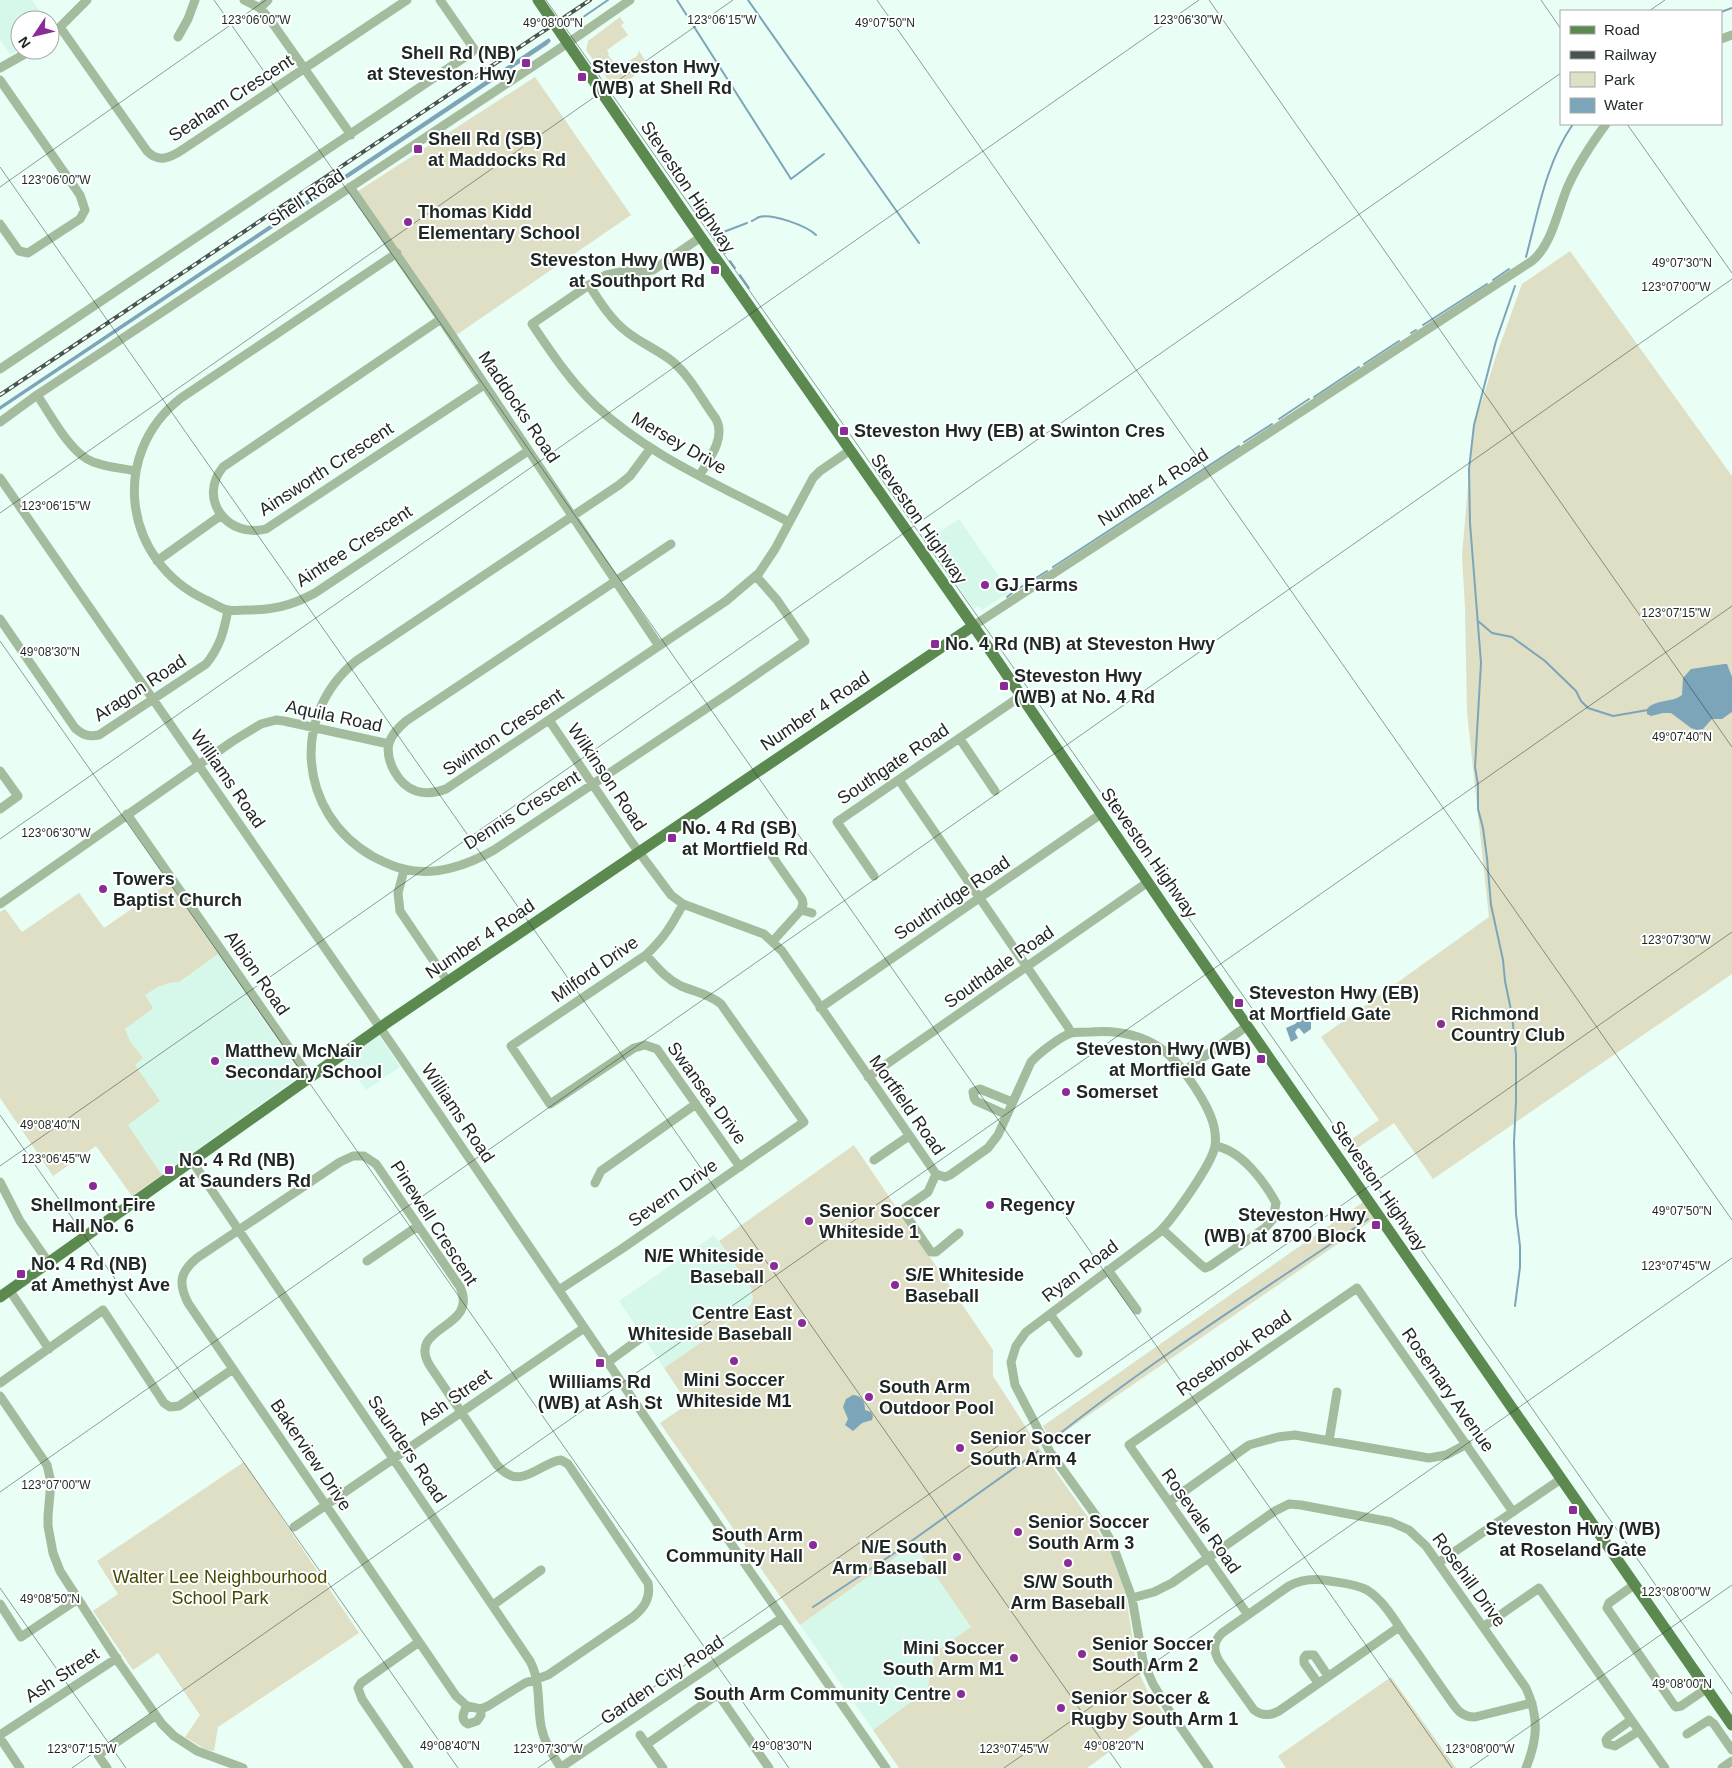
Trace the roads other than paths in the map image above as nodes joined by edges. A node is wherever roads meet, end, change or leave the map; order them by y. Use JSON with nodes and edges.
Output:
{"nodes":[{"id":1,"x":87,"y":0,"type":"edge"},
{"id":2,"x":195,"y":0,"type":"edge"},
{"id":3,"x":244,"y":0,"type":"edge"},
{"id":4,"x":268,"y":0,"type":"edge"},
{"id":5,"x":407,"y":0,"type":"edge"},
{"id":6,"x":440,"y":0,"type":"edge"},
{"id":7,"x":538,"y":0,"type":"edge"},
{"id":8,"x":630,"y":0,"type":"edge"},
{"id":9,"x":260,"y":8,"type":"junction"},
{"id":10,"x":60,"y":27,"type":"joint"},
{"id":11,"x":178,"y":37,"type":"dead end"},
{"id":12,"x":568,"y":43,"type":"junction"},
{"id":13,"x":14,"y":60,"type":"edge"},
{"id":14,"x":0,"y":68,"type":"edge"},
{"id":15,"x":305,"y":69,"type":"junction"},
{"id":16,"x":0,"y":80,"type":"edge"},
{"id":17,"x":1605,"y":125,"type":"edge"},
{"id":18,"x":350,"y":135,"type":"junction"},
{"id":19,"x":350,"y":187,"type":"junction"},
{"id":20,"x":0,"y":224,"type":"edge"},
{"id":21,"x":701,"y":237,"type":"junction"},
{"id":22,"x":397,"y":253,"type":"junction"},
{"id":23,"x":589,"y":285,"type":"junction"},
{"id":24,"x":441,"y":319,"type":"junction"},
{"id":25,"x":0,"y":369,"type":"edge"},
{"id":26,"x":484,"y":385,"type":"junction"},
{"id":27,"x":37,"y":395,"type":"junction"},
{"id":28,"x":0,"y":422,"type":"edge"},
{"id":29,"x":650,"y":449,"type":"junction"},
{"id":30,"x":849,"y":450,"type":"junction"},
{"id":31,"x":528,"y":451,"type":"junction"},
{"id":32,"x":136,"y":471,"type":"junction"},
{"id":33,"x":700,"y":475,"type":"junction"},
{"id":34,"x":0,"y":478,"type":"edge"},
{"id":35,"x":220,"y":516,"type":"junction"},
{"id":36,"x":572,"y":516,"type":"junction"},
{"id":37,"x":789,"y":522,"type":"junction"},
{"id":38,"x":671,"y":544,"type":"dead end"},
{"id":39,"x":157,"y":561,"type":"junction"},
{"id":40,"x":756,"y":576,"type":"junction"},
{"id":41,"x":616,"y":581,"type":"junction"},
{"id":42,"x":228,"y":610,"type":"junction"},
{"id":43,"x":0,"y":619,"type":"edge"},
{"id":44,"x":973,"y":626,"type":"junction"},
{"id":45,"x":659,"y":646,"type":"junction"},
{"id":46,"x":1021,"y":696,"type":"junction"},
{"id":47,"x":153,"y":700,"type":"junction"},
{"id":48,"x":549,"y":720,"type":"junction"},
{"id":49,"x":313,"y":727,"type":"junction"},
{"id":50,"x":960,"y":739,"type":"junction"},
{"id":51,"x":389,"y":744,"type":"junction"},
{"id":52,"x":198,"y":765,"type":"junction"},
{"id":53,"x":0,"y":770,"type":"edge"},
{"id":54,"x":899,"y":780,"type":"junction"},
{"id":55,"x":592,"y":785,"type":"junction"},
{"id":56,"x":995,"y":791,"type":"dead end"},
{"id":57,"x":0,"y":809,"type":"edge"},
{"id":58,"x":126,"y":814,"type":"junction"},
{"id":59,"x":1101,"y":814,"type":"junction"},
{"id":60,"x":639,"y":852,"type":"junction"},
{"id":61,"x":772,"y":856,"type":"dead end"},
{"id":62,"x":404,"y":870,"type":"junction"},
{"id":63,"x":874,"y":876,"type":"dead end"},
{"id":64,"x":1148,"y":882,"type":"junction"},
{"id":65,"x":980,"y":898,"type":"junction"},
{"id":66,"x":0,"y":904,"type":"edge"},
{"id":67,"x":683,"y":904,"type":"junction"},
{"id":68,"x":801,"y":910,"type":"junction"},
{"id":69,"x":812,"y":913,"type":"dead end"},
{"id":70,"x":773,"y":941,"type":"junction"},
{"id":71,"x":646,"y":955,"type":"junction"},
{"id":72,"x":1027,"y":966,"type":"junction"},
{"id":73,"x":448,"y":982,"type":"junction"},
{"id":74,"x":820,"y":1008,"type":"junction"},
{"id":75,"x":1247,"y":1026,"type":"junction"},
{"id":76,"x":380,"y":1028,"type":"junction"},
{"id":77,"x":1070,"y":1033,"type":"junction"},
{"id":78,"x":511,"y":1046,"type":"joint"},
{"id":79,"x":1184,"y":1071,"type":"junction"},
{"id":80,"x":868,"y":1077,"type":"junction"},
{"id":81,"x":310,"y":1078,"type":"junction"},
{"id":82,"x":1012,"y":1102,"type":"junction"},
{"id":83,"x":696,"y":1104,"type":"junction"},
{"id":84,"x":1007,"y":1115,"type":"junction"},
{"id":85,"x":909,"y":1136,"type":"junction"},
{"id":86,"x":1215,"y":1146,"type":"junction"},
{"id":87,"x":874,"y":1160,"type":"dead end"},
{"id":88,"x":192,"y":1161,"type":"junction"},
{"id":89,"x":740,"y":1166,"type":"junction"},
{"id":90,"x":936,"y":1174,"type":"junction"},
{"id":91,"x":0,"y":1182,"type":"edge"},
{"id":92,"x":594,"y":1183,"type":"dead end"},
{"id":93,"x":3,"y":1197,"type":"edge"},
{"id":94,"x":418,"y":1226,"type":"junction"},
{"id":95,"x":1162,"y":1229,"type":"junction"},
{"id":96,"x":239,"y":1230,"type":"junction"},
{"id":97,"x":959,"y":1233,"type":"dead end"},
{"id":98,"x":367,"y":1261,"type":"dead end"},
{"id":99,"x":49,"y":1263,"type":"junction"},
{"id":100,"x":1108,"y":1270,"type":"junction"},
{"id":101,"x":1357,"y":1288,"type":"joint"},
{"id":102,"x":559,"y":1290,"type":"junction"},
{"id":103,"x":5,"y":1294,"type":"edge"},
{"id":104,"x":1137,"y":1310,"type":"dead end"},
{"id":105,"x":1050,"y":1314,"type":"junction"},
{"id":106,"x":584,"y":1328,"type":"junction"},
{"id":107,"x":649,"y":1332,"type":"dead end"},
{"id":108,"x":49,"y":1349,"type":"junction"},
{"id":109,"x":1078,"y":1354,"type":"dead end"},
{"id":110,"x":608,"y":1362,"type":"junction"},
{"id":111,"x":233,"y":1369,"type":"junction"},
{"id":112,"x":0,"y":1383,"type":"edge"},
{"id":113,"x":1337,"y":1392,"type":"dead end"},
{"id":114,"x":0,"y":1396,"type":"edge"},
{"id":115,"x":461,"y":1412,"type":"junction"},
{"id":116,"x":1329,"y":1441,"type":"junction"},
{"id":117,"x":1466,"y":1444,"type":"junction"},
{"id":118,"x":1129,"y":1445,"type":"joint"},
{"id":119,"x":394,"y":1459,"type":"junction"},
{"id":120,"x":1561,"y":1479,"type":"junction"},
{"id":121,"x":1169,"y":1502,"type":"junction"},
{"id":122,"x":326,"y":1506,"type":"junction"},
{"id":123,"x":1512,"y":1512,"type":"junction"},
{"id":124,"x":294,"y":1527,"type":"dead end"},
{"id":125,"x":1208,"y":1558,"type":"junction"},
{"id":126,"x":1438,"y":1563,"type":"junction"},
{"id":127,"x":541,"y":1570,"type":"dead end"},
{"id":128,"x":1634,"y":1585,"type":"junction"},
{"id":129,"x":1132,"y":1598,"type":"junction"},
{"id":130,"x":78,"y":1599,"type":"junction"},
{"id":131,"x":0,"y":1604,"type":"edge"},
{"id":132,"x":493,"y":1604,"type":"junction"},
{"id":133,"x":1248,"y":1615,"type":"junction"},
{"id":134,"x":782,"y":1618,"type":"junction"},
{"id":135,"x":1399,"y":1627,"type":"junction"},
{"id":136,"x":1483,"y":1627,"type":"junction"},
{"id":137,"x":419,"y":1642,"type":"junction"},
{"id":138,"x":117,"y":1658,"type":"junction"},
{"id":139,"x":1328,"y":1676,"type":"junction"},
{"id":140,"x":537,"y":1679,"type":"junction"},
{"id":141,"x":1318,"y":1683,"type":"junction"},
{"id":142,"x":1706,"y":1689,"type":"junction"},
{"id":143,"x":1532,"y":1703,"type":"junction"},
{"id":144,"x":466,"y":1706,"type":"junction"},
{"id":145,"x":481,"y":1709,"type":"junction"},
{"id":146,"x":155,"y":1716,"type":"junction"},
{"id":147,"x":1467,"y":1716,"type":"junction"},
{"id":148,"x":1631,"y":1720,"type":"junction"},
{"id":149,"x":1729,"y":1720,"type":"edge"},
{"id":150,"x":1714,"y":1724,"type":"junction"},
{"id":151,"x":1465,"y":1726,"type":"dead end"},
{"id":152,"x":1638,"y":1730,"type":"junction"},
{"id":153,"x":640,"y":1734,"type":"dead end"},
{"id":154,"x":1687,"y":1734,"type":"dead end"},
{"id":155,"x":0,"y":1736,"type":"edge"},
{"id":156,"x":647,"y":1744,"type":"junction"},
{"id":157,"x":1732,"y":1750,"type":"edge"},
{"id":158,"x":1732,"y":1761,"type":"edge"},
{"id":159,"x":20,"y":1768,"type":"edge"},
{"id":160,"x":107,"y":1768,"type":"edge"},
{"id":161,"x":243,"y":1768,"type":"edge"},
{"id":162,"x":409,"y":1768,"type":"edge"},
{"id":163,"x":561,"y":1768,"type":"edge"},
{"id":164,"x":663,"y":1768,"type":"edge"},
{"id":165,"x":769,"y":1768,"type":"edge"},
{"id":166,"x":886,"y":1768,"type":"edge"},
{"id":167,"x":1209,"y":1768,"type":"edge"},
{"id":168,"x":1526,"y":1768,"type":"edge"},
{"id":169,"x":1665,"y":1768,"type":"edge"},
{"id":170,"x":1722,"y":1768,"type":"edge"}],
"edges":[{"from":1,"to":10,"type":"street"},
{"from":2,"to":11,"type":"street"},
{"from":3,"to":9,"type":"street"},
{"from":4,"to":9,"type":"street"},
{"from":5,"to":15,"type":"street","name":"Seaham Crescent"},
{"from":6,"to":18,"type":"street","name":"Shell Road"},
{"from":7,"to":12,"type":"main road","name":"Steveston Highway"},
{"from":8,"to":12,"type":"street","name":"Shell Road"},
{"from":9,"to":15,"type":"street"},
{"from":10,"to":15,"type":"street","name":"Seaham Crescent"},
{"from":12,"to":19,"type":"street","name":"Shell Road"},
{"from":12,"to":21,"type":"main road","name":"Steveston Highway"},
{"from":13,"to":14,"type":"street"},
{"from":15,"to":18,"type":"street"},
{"from":16,"to":20,"type":"street"},
{"from":17,"to":44,"type":"street","name":"Number 4 Road"},
{"from":18,"to":25,"type":"street","name":"Shell Road"},
{"from":19,"to":22,"type":"street","name":"Maddocks Road"},
{"from":19,"to":27,"type":"street","name":"Shell Road"},
{"from":21,"to":23,"type":"street"},
{"from":21,"to":30,"type":"main road","name":"Steveston Highway"},
{"from":22,"to":24,"type":"street","name":"Maddocks Road"},
{"from":22,"to":32,"type":"street","name":"Aintree Crescent"},
{"from":23,"to":29,"type":"street","name":"Mersey Drive"},
{"from":23,"to":33,"type":"street"},
{"from":24,"to":26,"type":"street","name":"Maddocks Road"},
{"from":24,"to":35,"type":"street"},
{"from":26,"to":31,"type":"street","name":"Maddocks Road"},
{"from":26,"to":35,"type":"street","name":"Ainsworth Crescent"},
{"from":27,"to":28,"type":"street","name":"Shell Road"},
{"from":27,"to":32,"type":"street"},
{"from":29,"to":33,"type":"street","name":"Mersey Drive"},
{"from":29,"to":36,"type":"street","name":"Dennis Crescent"},
{"from":30,"to":37,"type":"street","name":"Swinton Crescent"},
{"from":30,"to":44,"type":"main road","name":"Steveston Highway"},
{"from":31,"to":36,"type":"street","name":"Maddocks Road"},
{"from":31,"to":42,"type":"street","name":"Aintree Crescent"},
{"from":32,"to":39,"type":"street","name":"Aintree Crescent"},
{"from":33,"to":37,"type":"street","name":"Mersey Drive"},
{"from":34,"to":47,"type":"street","name":"Williams Road"},
{"from":35,"to":39,"type":"street"},
{"from":36,"to":41,"type":"street","name":"Maddocks Road"},
{"from":36,"to":49,"type":"street","name":"Dennis Crescent"},
{"from":37,"to":40,"type":"street","name":"Swinton Crescent"},
{"from":38,"to":41,"type":"street"},
{"from":39,"to":42,"type":"street","name":"Aintree Crescent"},
{"from":40,"to":45,"type":"street","name":"Swinton Crescent"},
{"from":40,"to":55,"type":"street","name":"Dennis Crescent"},
{"from":41,"to":45,"type":"street","name":"Maddocks Road"},
{"from":41,"to":51,"type":"street"},
{"from":42,"to":47,"type":"street","name":"Aragon Road"},
{"from":43,"to":47,"type":"street","name":"Aragon Road"},
{"from":44,"to":46,"type":"main road","name":"Steveston Highway"},
{"from":44,"to":60,"type":"main road","name":"Number 4 Road"},
{"from":45,"to":48,"type":"street","name":"Swinton Crescent"},
{"from":46,"to":50,"type":"street","name":"Southgate Road"},
{"from":46,"to":59,"type":"main road","name":"Steveston Highway"},
{"from":47,"to":52,"type":"street","name":"Williams Road"},
{"from":48,"to":51,"type":"street","name":"Swinton Crescent"},
{"from":48,"to":55,"type":"street","name":"Wilkinson Road"},
{"from":49,"to":51,"type":"street","name":"Aquila Road"},
{"from":49,"to":52,"type":"street","name":"Aquila Road"},
{"from":49,"to":62,"type":"street","name":"Dennis Crescent"},
{"from":50,"to":54,"type":"street","name":"Southgate Road"},
{"from":50,"to":56,"type":"street"},
{"from":52,"to":58,"type":"street","name":"Aquila Road"},
{"from":52,"to":76,"type":"street","name":"Williams Road"},
{"from":53,"to":57,"type":"street"},
{"from":54,"to":63,"type":"street","name":"Southgate Road"},
{"from":54,"to":65,"type":"street"},
{"from":55,"to":60,"type":"street","name":"Wilkinson Road"},
{"from":55,"to":62,"type":"street","name":"Dennis Crescent"},
{"from":58,"to":66,"type":"street","name":"Aquila Road"},
{"from":58,"to":81,"type":"street","name":"Albion Road"},
{"from":59,"to":64,"type":"main road","name":"Steveston Highway"},
{"from":59,"to":65,"type":"street","name":"Southridge Road"},
{"from":60,"to":67,"type":"street","name":"Mortfield Road"},
{"from":60,"to":73,"type":"main road","name":"Number 4 Road"},
{"from":61,"to":68,"type":"street"},
{"from":62,"to":73,"type":"street"},
{"from":64,"to":72,"type":"street","name":"Southdale Road"},
{"from":64,"to":75,"type":"main road","name":"Steveston Highway"},
{"from":65,"to":72,"type":"street"},
{"from":65,"to":74,"type":"street","name":"Southridge Road"},
{"from":67,"to":70,"type":"street","name":"Mortfield Road"},
{"from":67,"to":71,"type":"street","name":"Milford Drive"},
{"from":68,"to":69,"type":"street"},
{"from":68,"to":70,"type":"street"},
{"from":70,"to":74,"type":"street","name":"Mortfield Road"},
{"from":71,"to":78,"type":"street","name":"Milford Drive"},
{"from":71,"to":89,"type":"street","name":"Severn Drive"},
{"from":72,"to":77,"type":"street"},
{"from":72,"to":80,"type":"street","name":"Southdale Road"},
{"from":73,"to":76,"type":"main road","name":"Number 4 Road"},
{"from":74,"to":80,"type":"street","name":"Mortfield Road"},
{"from":75,"to":79,"type":"street"},
{"from":75,"to":120,"type":"main road","name":"Steveston Highway"},
{"from":76,"to":81,"type":"main road","name":"Number 4 Road"},
{"from":76,"to":102,"type":"street","name":"Williams Road"},
{"from":77,"to":79,"type":"street"},
{"from":77,"to":82,"type":"street","name":"Mortfield Road"},
{"from":78,"to":83,"type":"street","name":"Swansea Drive"},
{"from":79,"to":86,"type":"street"},
{"from":80,"to":85,"type":"street","name":"Mortfield Road"},
{"from":81,"to":88,"type":"main road","name":"Number 4 Road"},
{"from":82,"to":84,"type":"street","name":"Mortfield Road"},
{"from":82,"to":84,"type":"street"},
{"from":83,"to":89,"type":"street","name":"Swansea Drive"},
{"from":83,"to":92,"type":"street"},
{"from":84,"to":90,"type":"street","name":"Mortfield Road"},
{"from":85,"to":87,"type":"street"},
{"from":85,"to":90,"type":"street","name":"Mortfield Road"},
{"from":86,"to":95,"type":"street","name":"Ryan Road"},
{"from":86,"to":95,"type":"street"},
{"from":88,"to":96,"type":"street","name":"Saunders Road"},
{"from":88,"to":99,"type":"main road","name":"Number 4 Road"},
{"from":89,"to":102,"type":"street","name":"Severn Drive"},
{"from":90,"to":97,"type":"street"},
{"from":91,"to":93,"type":"street"},
{"from":93,"to":99,"type":"street"},
{"from":94,"to":96,"type":"street","name":"Pinewell Crescent"},
{"from":94,"to":98,"type":"street"},
{"from":94,"to":115,"type":"street","name":"Pinewell Crescent"},
{"from":95,"to":100,"type":"street","name":"Ryan Road"},
{"from":96,"to":111,"type":"street","name":"Bakerview Drive"},
{"from":96,"to":119,"type":"street","name":"Saunders Road"},
{"from":99,"to":103,"type":"main road","name":"Number 4 Road"},
{"from":100,"to":104,"type":"street"},
{"from":100,"to":105,"type":"street","name":"Ryan Road"},
{"from":101,"to":117,"type":"street","name":"Rosemary Avenue"},
{"from":101,"to":118,"type":"street","name":"Rosebrook Road"},
{"from":102,"to":106,"type":"street","name":"Williams Road"},
{"from":103,"to":108,"type":"street"},
{"from":105,"to":109,"type":"street"},
{"from":105,"to":129,"type":"street","name":"Ryan Road"},
{"from":106,"to":110,"type":"street","name":"Williams Road"},
{"from":106,"to":115,"type":"street","name":"Ash Street"},
{"from":107,"to":110,"type":"street"},
{"from":108,"to":111,"type":"street"},
{"from":108,"to":112,"type":"street"},
{"from":110,"to":134,"type":"street","name":"Williams Road"},
{"from":111,"to":122,"type":"street","name":"Bakerview Drive"},
{"from":113,"to":116,"type":"street"},
{"from":114,"to":130,"type":"street"},
{"from":115,"to":119,"type":"street","name":"Ash Street"},
{"from":115,"to":140,"type":"street","name":"Pinewell Crescent"},
{"from":116,"to":117,"type":"street"},
{"from":116,"to":121,"type":"street"},
{"from":117,"to":123,"type":"street","name":"Rosemary Avenue"},
{"from":118,"to":121,"type":"street","name":"Rosevale Road"},
{"from":119,"to":122,"type":"street","name":"Ash Street"},
{"from":119,"to":132,"type":"street","name":"Saunders Road"},
{"from":120,"to":123,"type":"street"},
{"from":120,"to":128,"type":"main road","name":"Steveston Highway"},
{"from":121,"to":125,"type":"street","name":"Rosevale Road"},
{"from":122,"to":124,"type":"street","name":"Ash Street"},
{"from":122,"to":137,"type":"street","name":"Bakerview Drive"},
{"from":123,"to":126,"type":"street"},
{"from":125,"to":126,"type":"street","name":"Rosehill Drive"},
{"from":125,"to":129,"type":"street","name":"Rosehill Drive"},
{"from":125,"to":133,"type":"street","name":"Rosevale Road"},
{"from":126,"to":136,"type":"street","name":"Rosehill Drive"},
{"from":127,"to":132,"type":"street"},
{"from":128,"to":142,"type":"main road","name":"Steveston Highway"},
{"from":128,"to":142,"type":"street"},
{"from":129,"to":167,"type":"street","name":"Ryan Road"},
{"from":130,"to":131,"type":"street"},
{"from":130,"to":138,"type":"street"},
{"from":132,"to":140,"type":"street","name":"Saunders Road"},
{"from":133,"to":135,"type":"street"},
{"from":133,"to":141,"type":"street"},
{"from":134,"to":163,"type":"street","name":"Garden City Road"},
{"from":134,"to":166,"type":"street","name":"Williams Road"},
{"from":135,"to":139,"type":"street"},
{"from":135,"to":147,"type":"street"},
{"from":136,"to":143,"type":"street","name":"Rosehill Drive"},
{"from":136,"to":148,"type":"street"},
{"from":137,"to":144,"type":"street","name":"Bakerview Drive"},
{"from":137,"to":162,"type":"street"},
{"from":138,"to":146,"type":"street"},
{"from":138,"to":155,"type":"street","name":"Ash Street"},
{"from":139,"to":141,"type":"street"},
{"from":139,"to":141,"type":"street"},
{"from":140,"to":145,"type":"street","name":"Bakerview Drive"},
{"from":140,"to":163,"type":"street","name":"Saunders Road"},
{"from":142,"to":149,"type":"main road","name":"Steveston Highway"},
{"from":143,"to":147,"type":"street"},
{"from":143,"to":168,"type":"street","name":"Rosehill Drive"},
{"from":144,"to":145,"type":"street"},
{"from":144,"to":145,"type":"street","name":"Bakerview Drive"},
{"from":146,"to":160,"type":"street"},
{"from":146,"to":161,"type":"street"},
{"from":147,"to":151,"type":"street"},
{"from":148,"to":152,"type":"street"},
{"from":148,"to":152,"type":"street"},
{"from":149,"to":150,"type":"street"},
{"from":150,"to":154,"type":"street"},
{"from":150,"to":157,"type":"street"},
{"from":152,"to":169,"type":"street"},
{"from":153,"to":156,"type":"street"},
{"from":155,"to":159,"type":"street"},
{"from":156,"to":164,"type":"street"},
{"from":156,"to":165,"type":"street"},
{"from":158,"to":170,"type":"street"}]}
